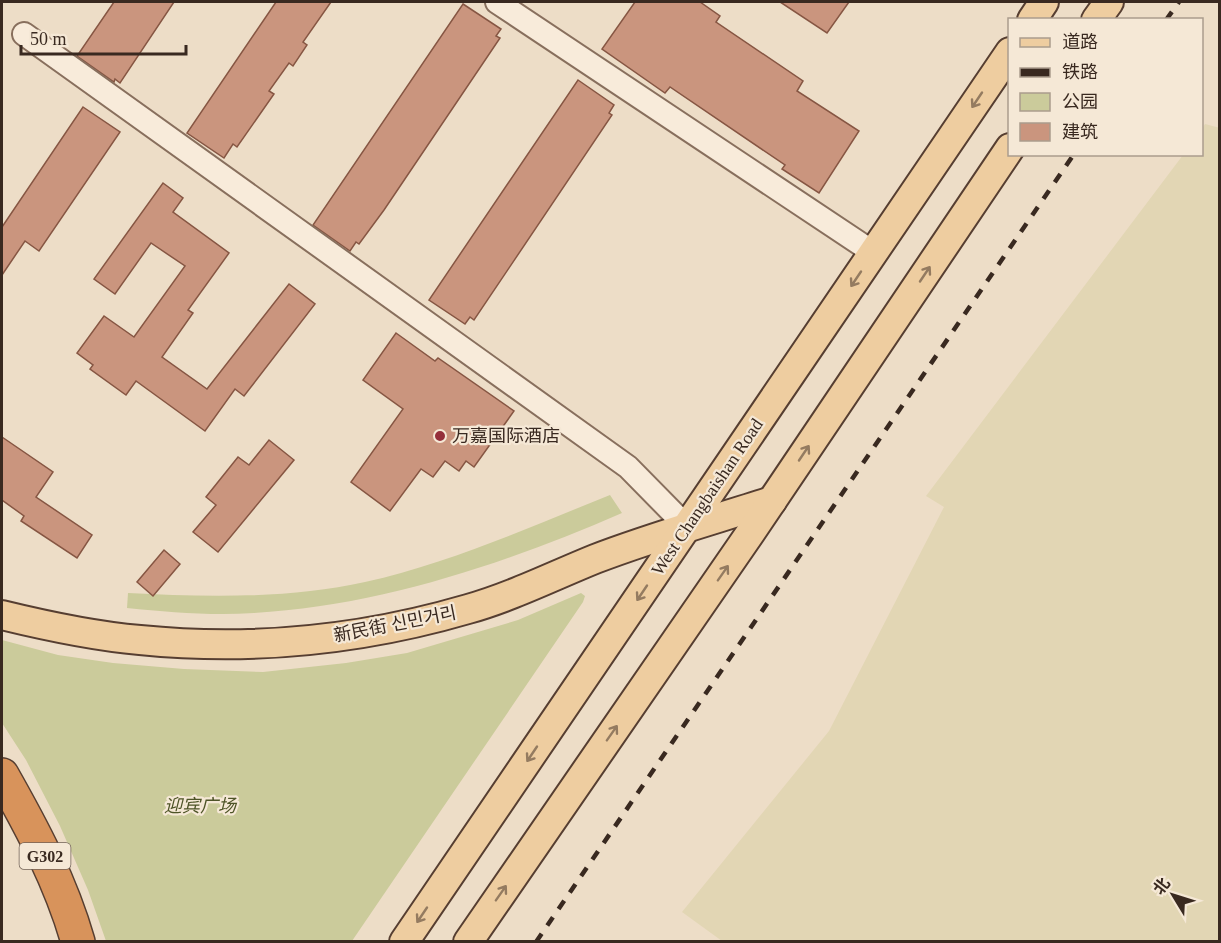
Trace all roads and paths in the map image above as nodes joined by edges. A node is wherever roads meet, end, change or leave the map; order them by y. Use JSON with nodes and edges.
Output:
{"nodes":[{"id":1,"x":496,"y":2,"type":"edge"},
{"id":2,"x":1044,"y":2,"type":"edge"},
{"id":3,"x":1108,"y":2,"type":"edge"},
{"id":4,"x":1033,"y":18,"type":"edge"},
{"id":5,"x":1097,"y":18,"type":"edge"},
{"id":6,"x":24,"y":34,"type":"dead end"},
{"id":7,"x":1008,"y":55,"type":"edge"},
{"id":8,"x":1008,"y":151,"type":"edge"},
{"id":9,"x":874,"y":253,"type":"junction"},
{"id":10,"x":772,"y":501,"type":"junction"},
{"id":11,"x":687,"y":528,"type":"junction"},
{"id":12,"x":2,"y":615,"type":"edge"},
{"id":13,"x":2,"y":775,"type":"edge"},
{"id":14,"x":78,"y":942,"type":"edge"},
{"id":15,"x":404,"y":942,"type":"edge"},
{"id":16,"x":468,"y":942,"type":"edge"}],
"edges":[{"from":1,"to":9,"type":"street"},
{"from":2,"to":4,"type":"main road"},
{"from":3,"to":5,"type":"main road"},
{"from":6,"to":11,"type":"street"},
{"from":7,"to":9,"type":"main road","name":"West Changbaishan Road","one_way":true},
{"from":10,"to":8,"type":"main road","one_way":true},
{"from":9,"to":11,"type":"main road","name":"West Changbaishan Road","one_way":true},
{"from":10,"to":11,"type":"main road","name":"新民街 신민거리"},
{"from":16,"to":10,"type":"main road","one_way":true},
{"from":11,"to":12,"type":"main road","name":"新民街 신민거리"},
{"from":11,"to":15,"type":"main road","name":"West Changbaishan Road","one_way":true},
{"from":13,"to":14,"type":"highway","number":"G302"}]}
